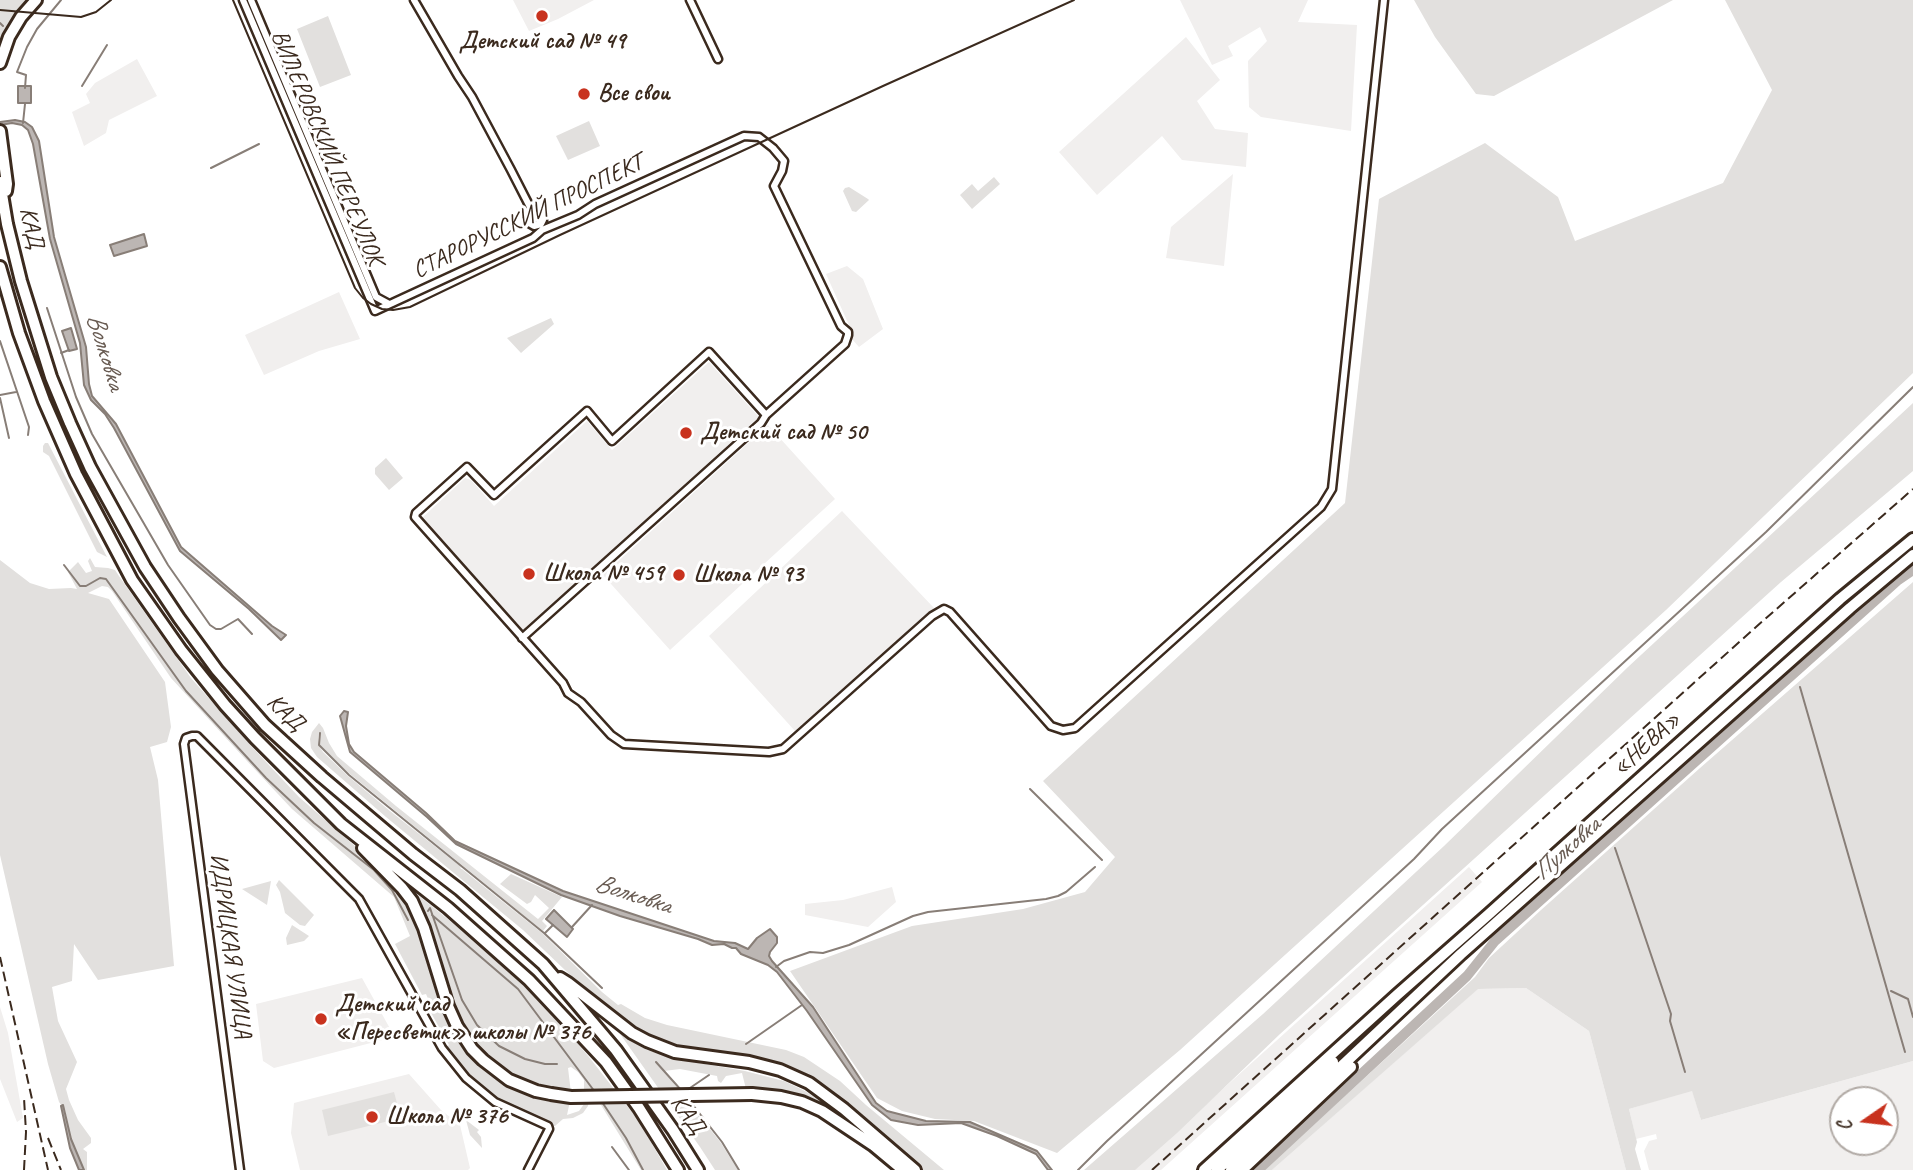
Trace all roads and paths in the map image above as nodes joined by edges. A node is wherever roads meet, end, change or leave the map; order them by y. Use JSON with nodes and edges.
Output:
{"nodes":[{"id":1,"x":36,"y":0,"type":"edge"},
{"id":2,"x":243,"y":0,"type":"edge"},
{"id":3,"x":251,"y":0,"type":"edge"},
{"id":4,"x":414,"y":0,"type":"edge"},
{"id":5,"x":691,"y":0,"type":"edge"},
{"id":6,"x":1384,"y":0,"type":"edge"},
{"id":7,"x":718,"y":59,"type":"dead end"},
{"id":8,"x":0,"y":63,"type":"edge"},
{"id":9,"x":1,"y":135,"type":"edge"},
{"id":10,"x":0,"y":182,"type":"edge"},
{"id":11,"x":3,"y":200,"type":"junction"},
{"id":12,"x":531,"y":211,"type":"junction"},
{"id":13,"x":540,"y":228,"type":"junction"},
{"id":14,"x":0,"y":267,"type":"edge"},
{"id":15,"x":389,"y":304,"type":"junction"},
{"id":16,"x":375,"y":311,"type":"joint"},
{"id":17,"x":766,"y":415,"type":"junction"},
{"id":18,"x":1913,"y":539,"type":"edge"},
{"id":19,"x":1913,"y":555,"type":"edge"},
{"id":20,"x":522,"y":638,"type":"junction"},
{"id":21,"x":341,"y":824,"type":"junction"},
{"id":22,"x":1497,"y":923,"type":"junction"},
{"id":23,"x":553,"y":975,"type":"junction"},
{"id":24,"x":1411,"y":984,"type":"junction"},
{"id":25,"x":240,"y":1170,"type":"edge"},
{"id":26,"x":528,"y":1170,"type":"edge"},
{"id":27,"x":678,"y":1170,"type":"edge"},
{"id":28,"x":698,"y":1170,"type":"edge"},
{"id":29,"x":903,"y":1170,"type":"edge"},
{"id":30,"x":915,"y":1170,"type":"edge"},
{"id":31,"x":1204,"y":1170,"type":"edge"},
{"id":32,"x":1217,"y":1170,"type":"edge"},
{"id":33,"x":1231,"y":1170,"type":"edge"},
{"id":34,"x":1242,"y":1170,"type":"edge"}],
"edges":[{"from":1,"to":8,"type":"highway"},
{"from":2,"to":16,"type":"street","name":"ВИЛЕРОВСКИЙ ПЕРЕУЛОК"},
{"from":3,"to":15,"type":"street","name":"ВИЛЕРОВСКИЙ ПЕРЕУЛОК"},
{"from":4,"to":12,"type":"street"},
{"from":5,"to":7,"type":"street"},
{"from":6,"to":20,"type":"street"},
{"from":9,"to":11,"type":"highway"},
{"from":10,"to":11,"type":"highway","name":"КАД"},
{"from":11,"to":23,"type":"highway","name":"КАД"},
{"from":12,"to":13,"type":"street"},
{"from":12,"to":13,"type":"street"},
{"from":13,"to":15,"type":"street","name":"СТАРОРУССКИЙ ПРОСПЕКТ"},
{"from":13,"to":17,"type":"street","name":"СТАРОРУССКИЙ ПРОСПЕКТ"},
{"from":14,"to":21,"type":"highway","name":"КАД"},
{"from":15,"to":16,"type":"street","name":"СТАРОРУССКИЙ ПРОСПЕКТ"},
{"from":17,"to":20,"type":"street"},
{"from":17,"to":20,"type":"street"},
{"from":18,"to":24,"type":"highway","name":"«НЕВА»"},
{"from":19,"to":22,"type":"highway","name":"«НЕВА»"},
{"from":21,"to":27,"type":"highway","name":"КАД"},
{"from":21,"to":29,"type":"highway","bridge":true},
{"from":22,"to":33,"type":"highway","name":"«НЕВА»"},
{"from":22,"to":34,"type":"highway","name":"«НЕВА»"},
{"from":23,"to":28,"type":"highway","name":"КАД"},
{"from":23,"to":30,"type":"highway"},
{"from":24,"to":31,"type":"highway","name":"«НЕВА»"},
{"from":24,"to":32,"type":"highway","name":"«НЕВА»"},
{"from":25,"to":26,"type":"street","name":"ИДРИЦКАЯ УЛИЦА"}]}
